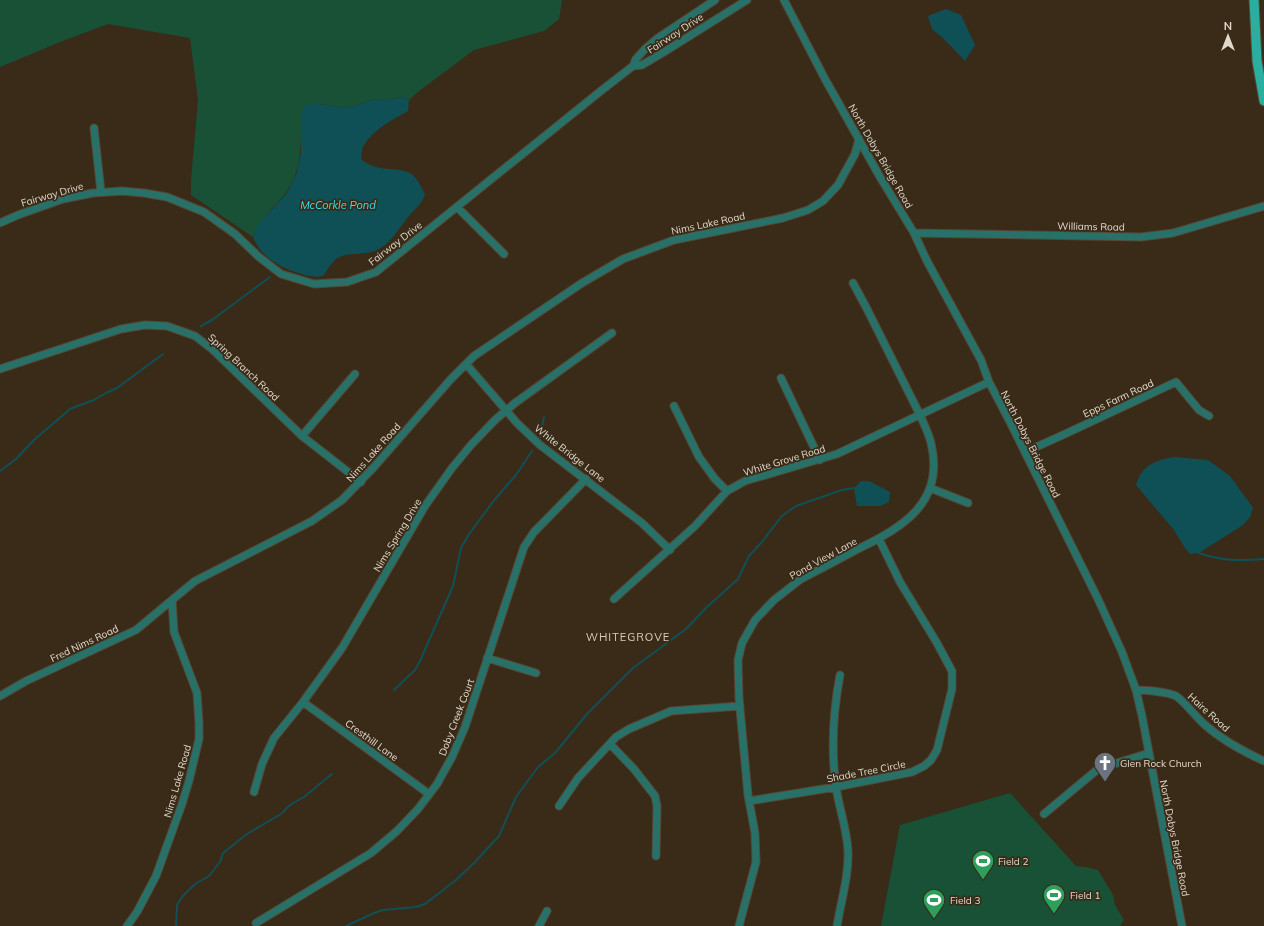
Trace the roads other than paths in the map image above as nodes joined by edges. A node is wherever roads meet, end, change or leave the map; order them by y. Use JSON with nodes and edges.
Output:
{"nodes":[{"id":1,"x":715,"y":0,"type":"edge"},
{"id":2,"x":746,"y":0,"type":"edge"},
{"id":3,"x":784,"y":0,"type":"edge"},
{"id":4,"x":1254,"y":0,"type":"edge"},
{"id":5,"x":634,"y":66,"type":"junction"},
{"id":6,"x":1264,"y":101,"type":"edge"},
{"id":7,"x":94,"y":128,"type":"dead end"},
{"id":8,"x":859,"y":139,"type":"junction"},
{"id":9,"x":101,"y":192,"type":"junction"},
{"id":10,"x":1264,"y":206,"type":"edge"},
{"id":11,"x":457,"y":207,"type":"junction"},
{"id":12,"x":0,"y":223,"type":"edge"},
{"id":13,"x":914,"y":233,"type":"junction"},
{"id":14,"x":504,"y":254,"type":"dead end"},
{"id":15,"x":853,"y":283,"type":"dead end"},
{"id":16,"x":612,"y":333,"type":"dead end"},
{"id":17,"x":466,"y":364,"type":"junction"},
{"id":18,"x":0,"y":369,"type":"edge"},
{"id":19,"x":355,"y":374,"type":"dead end"},
{"id":20,"x":781,"y":378,"type":"dead end"},
{"id":21,"x":989,"y":382,"type":"junction"},
{"id":22,"x":674,"y":406,"type":"dead end"},
{"id":23,"x":507,"y":411,"type":"junction"},
{"id":24,"x":920,"y":415,"type":"junction"},
{"id":25,"x":1209,"y":416,"type":"dead end"},
{"id":26,"x":302,"y":436,"type":"junction"},
{"id":27,"x":1024,"y":452,"type":"junction"},
{"id":28,"x":820,"y":460,"type":"junction"},
{"id":29,"x":586,"y":479,"type":"junction"},
{"id":30,"x":361,"y":482,"type":"junction"},
{"id":31,"x":930,"y":488,"type":"junction"},
{"id":32,"x":727,"y":491,"type":"junction"},
{"id":33,"x":968,"y":503,"type":"dead end"},
{"id":34,"x":879,"y":539,"type":"junction"},
{"id":35,"x":670,"y":550,"type":"junction"},
{"id":36,"x":614,"y":599,"type":"dead end"},
{"id":37,"x":172,"y":600,"type":"junction"},
{"id":38,"x":487,"y":658,"type":"junction"},
{"id":39,"x":536,"y":673,"type":"dead end"},
{"id":40,"x":840,"y":675,"type":"dead end"},
{"id":41,"x":1136,"y":690,"type":"junction"},
{"id":42,"x":0,"y":696,"type":"edge"},
{"id":43,"x":303,"y":702,"type":"junction"},
{"id":44,"x":740,"y":706,"type":"junction"},
{"id":45,"x":610,"y":744,"type":"junction"},
{"id":46,"x":1149,"y":753,"type":"junction"},
{"id":47,"x":1264,"y":761,"type":"edge"},
{"id":48,"x":836,"y":788,"type":"junction"},
{"id":49,"x":254,"y":792,"type":"dead end"},
{"id":50,"x":429,"y":794,"type":"junction"},
{"id":51,"x":750,"y":801,"type":"junction"},
{"id":52,"x":559,"y":806,"type":"dead end"},
{"id":53,"x":1044,"y":814,"type":"dead end"},
{"id":54,"x":656,"y":856,"type":"dead end"},
{"id":55,"x":547,"y":911,"type":"dead end"},
{"id":56,"x":256,"y":923,"type":"dead end"},
{"id":57,"x":127,"y":926,"type":"edge"},
{"id":58,"x":539,"y":926,"type":"edge"},
{"id":59,"x":739,"y":926,"type":"edge"},
{"id":60,"x":837,"y":926,"type":"edge"},
{"id":61,"x":1182,"y":926,"type":"edge"}],
"edges":[{"from":1,"to":5,"type":"street","name":"Fairway Drive"},
{"from":2,"to":5,"type":"street","name":"Fairway Drive"},
{"from":3,"to":8,"type":"street","name":"North Dobys Bridge Road"},
{"from":4,"to":6,"type":"main road"},
{"from":5,"to":11,"type":"street","name":"Fairway Drive"},
{"from":7,"to":9,"type":"street"},
{"from":8,"to":13,"type":"street","name":"North Dobys Bridge Road"},
{"from":8,"to":17,"type":"street","name":"Nims Lake Road"},
{"from":9,"to":11,"type":"street","name":"Fairway Drive"},
{"from":9,"to":12,"type":"street","name":"Fairway Drive"},
{"from":10,"to":13,"type":"street","name":"Williams Road"},
{"from":11,"to":14,"type":"street"},
{"from":13,"to":21,"type":"street","name":"North Dobys Bridge Road"},
{"from":15,"to":24,"type":"street","name":"Pond View Lane"},
{"from":16,"to":23,"type":"street","name":"Nims Spring Drive"},
{"from":17,"to":23,"type":"street","name":"White Bridge Lane"},
{"from":17,"to":30,"type":"street","name":"Nims Lake Road"},
{"from":18,"to":26,"type":"street","name":"Spring Branch Road"},
{"from":19,"to":26,"type":"street"},
{"from":20,"to":28,"type":"street"},
{"from":21,"to":24,"type":"street","name":"White Grove Road"},
{"from":21,"to":27,"type":"street","name":"North Dobys Bridge Road"},
{"from":22,"to":32,"type":"street"},
{"from":23,"to":29,"type":"street","name":"White Bridge Lane"},
{"from":23,"to":43,"type":"street","name":"Nims Spring Drive"},
{"from":24,"to":28,"type":"street","name":"White Grove Road"},
{"from":24,"to":31,"type":"street","name":"Pond View Lane"},
{"from":25,"to":27,"type":"street","name":"Epps Farm Road"},
{"from":26,"to":30,"type":"street","name":"Spring Branch Road"},
{"from":27,"to":41,"type":"street","name":"North Dobys Bridge Road"},
{"from":28,"to":32,"type":"street","name":"White Grove Road"},
{"from":29,"to":35,"type":"street","name":"White Bridge Lane"},
{"from":29,"to":38,"type":"street","name":"Doby Creek Court"},
{"from":30,"to":37,"type":"street","name":"Nims Lake Road"},
{"from":31,"to":33,"type":"street"},
{"from":31,"to":34,"type":"street","name":"Pond View Lane"},
{"from":32,"to":35,"type":"street","name":"White Grove Road"},
{"from":34,"to":44,"type":"street","name":"Pond View Lane"},
{"from":34,"to":48,"type":"street","name":"Shade Tree Circle"},
{"from":35,"to":36,"type":"street","name":"White Grove Road"},
{"from":37,"to":42,"type":"street","name":"Fred Nims Road"},
{"from":37,"to":57,"type":"street","name":"Nims Lake Road"},
{"from":38,"to":39,"type":"street"},
{"from":38,"to":50,"type":"street","name":"Doby Creek Court"},
{"from":40,"to":48,"type":"street"},
{"from":41,"to":46,"type":"street","name":"North Dobys Bridge Road"},
{"from":41,"to":47,"type":"street","name":"Haire Road"},
{"from":43,"to":49,"type":"street","name":"Nims Spring Drive"},
{"from":43,"to":50,"type":"street","name":"Cresthill Lane"},
{"from":44,"to":45,"type":"street"},
{"from":44,"to":51,"type":"street","name":"Pond View Lane"},
{"from":45,"to":52,"type":"street"},
{"from":45,"to":54,"type":"street"},
{"from":46,"to":53,"type":"street"},
{"from":46,"to":61,"type":"street","name":"North Dobys Bridge Road"},
{"from":48,"to":51,"type":"street","name":"Shade Tree Circle"},
{"from":48,"to":60,"type":"street"},
{"from":50,"to":56,"type":"street","name":"Doby Creek Court"},
{"from":51,"to":59,"type":"street","name":"Pond View Lane"},
{"from":55,"to":58,"type":"street"}]}
